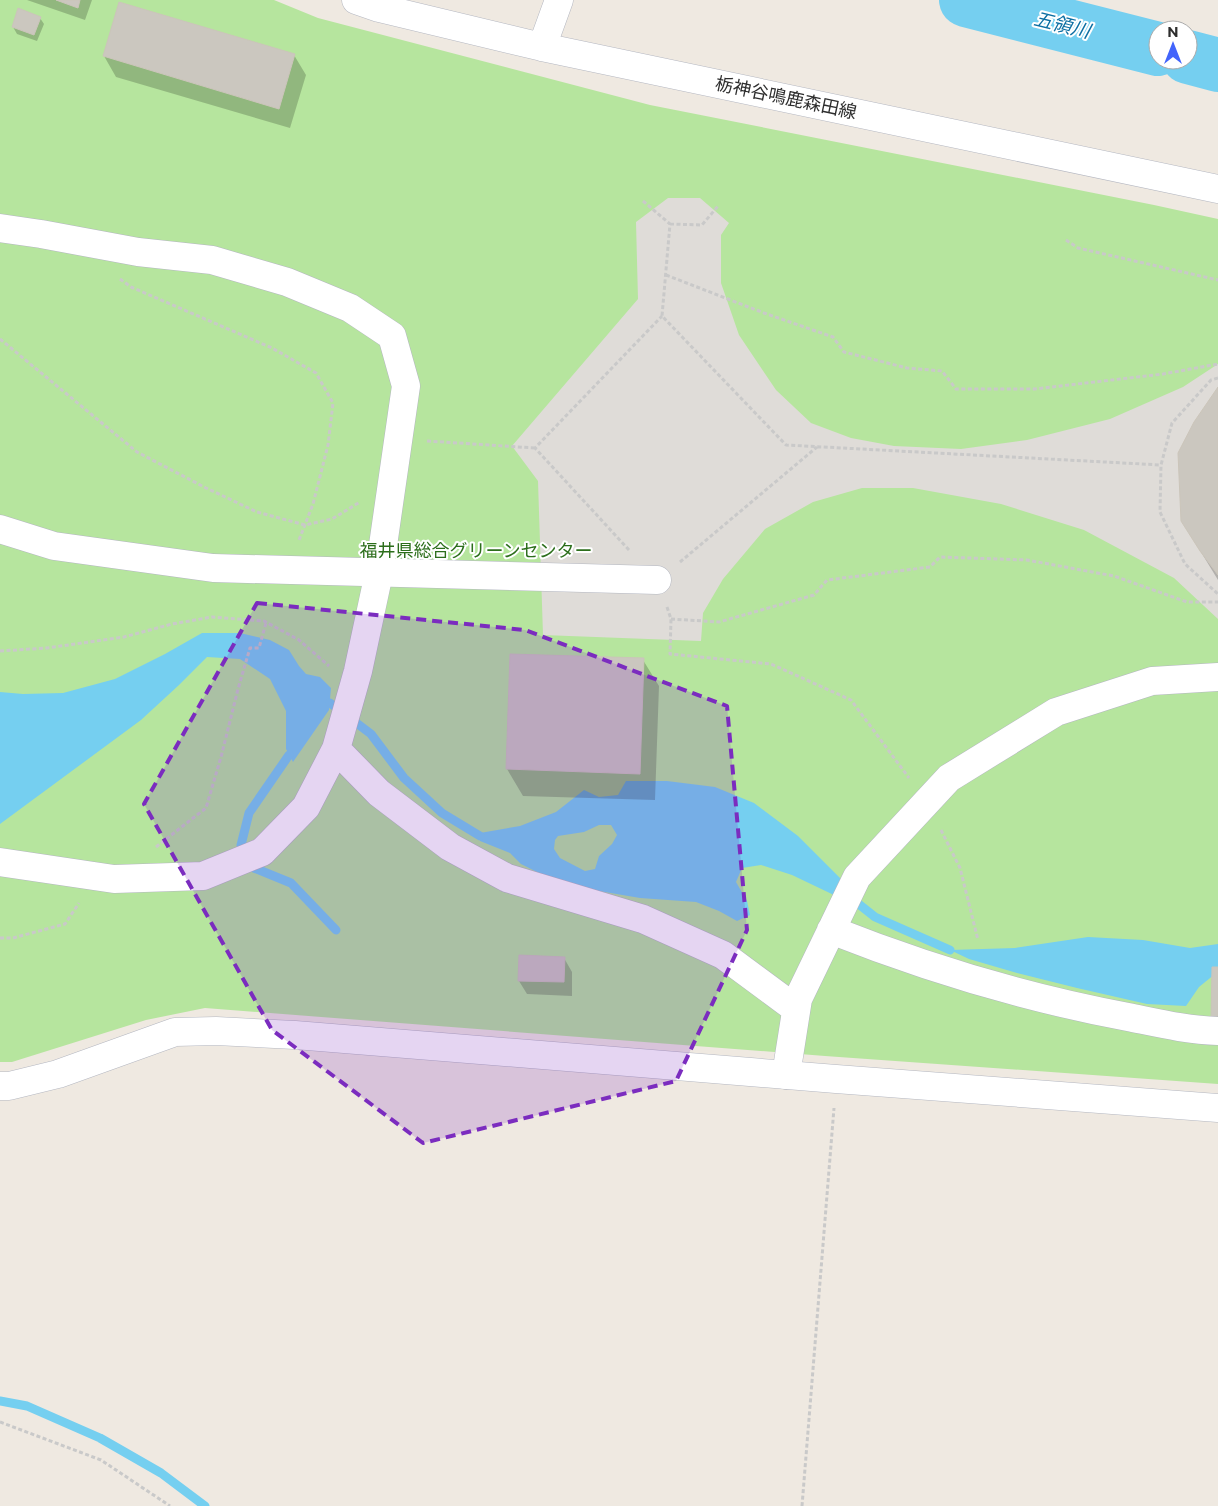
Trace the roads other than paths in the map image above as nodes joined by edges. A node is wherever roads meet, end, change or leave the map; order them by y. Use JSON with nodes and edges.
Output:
{"nodes":[{"id":1,"x":356,"y":0,"type":"edge"},
{"id":2,"x":559,"y":0,"type":"edge"},
{"id":3,"x":542,"y":47,"type":"junction"},
{"id":4,"x":1218,"y":189,"type":"edge"},
{"id":5,"x":0,"y":228,"type":"edge"},
{"id":6,"x":0,"y":530,"type":"edge"},
{"id":7,"x":379,"y":573,"type":"junction"},
{"id":8,"x":657,"y":580,"type":"road end"},
{"id":9,"x":1218,"y":677,"type":"edge"},
{"id":10,"x":336,"y":749,"type":"junction"},
{"id":11,"x":0,"y":862,"type":"edge"},
{"id":12,"x":832,"y":930,"type":"junction"},
{"id":13,"x":796,"y":1010,"type":"junction"},
{"id":14,"x":1218,"y":1031,"type":"edge"},
{"id":15,"x":786,"y":1075,"type":"junction"},
{"id":16,"x":0,"y":1086,"type":"edge"},
{"id":17,"x":1218,"y":1108,"type":"edge"}],
"edges":[{"from":1,"to":3,"type":"street","name":"栃神谷鳴鹿森田線"},
{"from":2,"to":3,"type":"street"},
{"from":3,"to":4,"type":"street","name":"栃神谷鳴鹿森田線"},
{"from":5,"to":7,"type":"street"},
{"from":6,"to":7,"type":"street"},
{"from":7,"to":8,"type":"street"},
{"from":7,"to":10,"type":"street"},
{"from":9,"to":12,"type":"street"},
{"from":10,"to":11,"type":"street"},
{"from":10,"to":13,"type":"street"},
{"from":12,"to":13,"type":"street"},
{"from":12,"to":14,"type":"street"},
{"from":13,"to":15,"type":"street"},
{"from":15,"to":16,"type":"street"},
{"from":15,"to":17,"type":"street"}]}
